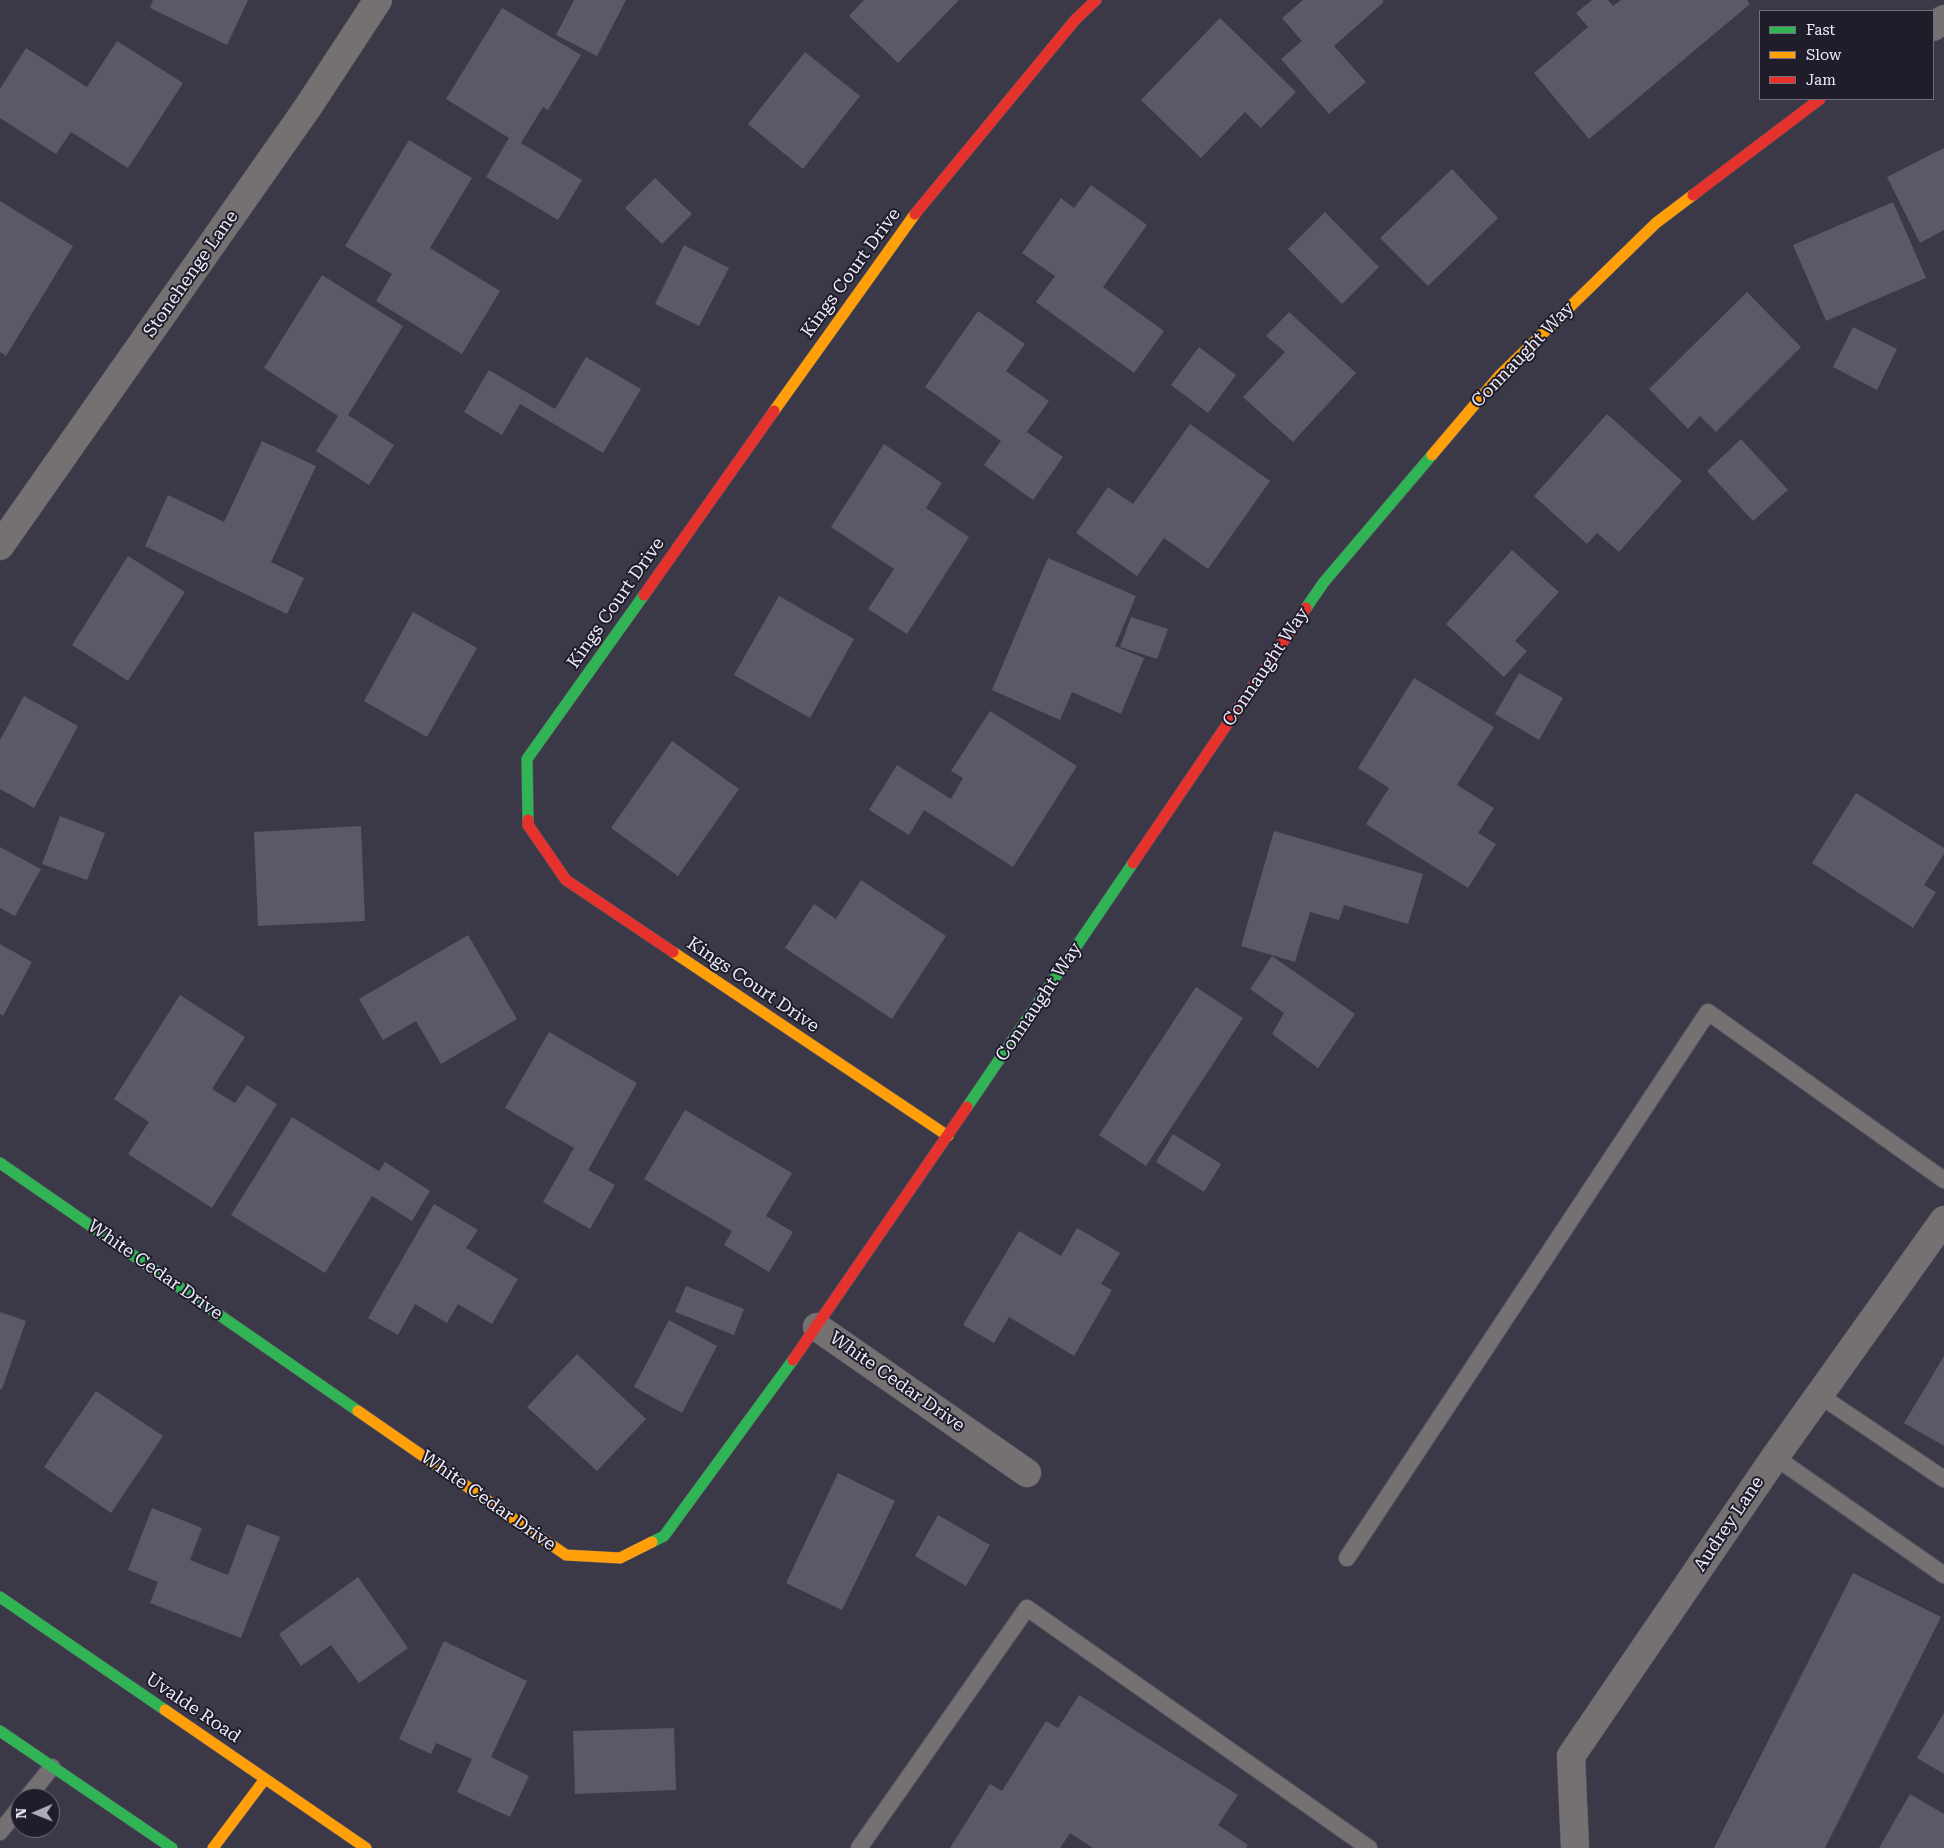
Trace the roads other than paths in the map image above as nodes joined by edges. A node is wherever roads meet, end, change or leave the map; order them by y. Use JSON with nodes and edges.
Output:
{"nodes":[{"id":1,"x":378,"y":0,"type":"edge"},
{"id":2,"x":1096,"y":0,"type":"edge"},
{"id":3,"x":1819,"y":100,"type":"edge"},
{"id":4,"x":0,"y":546,"type":"edge"},
{"id":5,"x":948,"y":1136,"type":"junction"},
{"id":6,"x":0,"y":1163,"type":"edge"},
{"id":7,"x":1944,"y":1180,"type":"edge"},
{"id":8,"x":1944,"y":1220,"type":"edge"},
{"id":9,"x":817,"y":1327,"type":"junction"},
{"id":10,"x":1819,"y":1395,"type":"junction"},
{"id":11,"x":1775,"y":1457,"type":"junction"},
{"id":12,"x":1027,"y":1473,"type":"dead end"},
{"id":13,"x":1944,"y":1479,"type":"edge"},
{"id":14,"x":1347,"y":1558,"type":"dead end"},
{"id":15,"x":1944,"y":1574,"type":"edge"},
{"id":16,"x":0,"y":1597,"type":"edge"},
{"id":17,"x":0,"y":1730,"type":"edge"},
{"id":18,"x":52,"y":1767,"type":"junction"},
{"id":19,"x":265,"y":1779,"type":"junction"},
{"id":20,"x":35,"y":1788,"type":"edge"},
{"id":21,"x":10,"y":1820,"type":"edge"},
{"id":22,"x":0,"y":1832,"type":"edge"},
{"id":23,"x":172,"y":1848,"type":"edge"},
{"id":24,"x":213,"y":1848,"type":"edge"},
{"id":25,"x":366,"y":1848,"type":"edge"},
{"id":26,"x":858,"y":1848,"type":"edge"},
{"id":27,"x":1369,"y":1848,"type":"edge"},
{"id":28,"x":1575,"y":1848,"type":"edge"}],
"edges":[{"from":1,"to":4,"type":"street","name":"Stonehenge Lane"},
{"from":2,"to":5,"type":"street","name":"Kings Court Drive"},
{"from":3,"to":5,"type":"street","name":"Connaught Way"},
{"from":5,"to":9,"type":"street","name":"Connaught Way"},
{"from":6,"to":9,"type":"street","name":"White Cedar Drive"},
{"from":7,"to":14,"type":"lane"},
{"from":8,"to":10,"type":"street","name":"Audrey Lane"},
{"from":9,"to":12,"type":"street","name":"White Cedar Drive"},
{"from":10,"to":11,"type":"street","name":"Audrey Lane"},
{"from":10,"to":13,"type":"lane"},
{"from":11,"to":15,"type":"lane"},
{"from":11,"to":28,"type":"street","name":"Audrey Lane"},
{"from":16,"to":19,"type":"street","name":"Uvalde Road"},
{"from":17,"to":18,"type":"street"},
{"from":18,"to":20,"type":"lane"},
{"from":18,"to":23,"type":"street"},
{"from":19,"to":24,"type":"street"},
{"from":19,"to":25,"type":"street","name":"Uvalde Road"},
{"from":21,"to":22,"type":"lane"},
{"from":26,"to":27,"type":"lane"}]}
